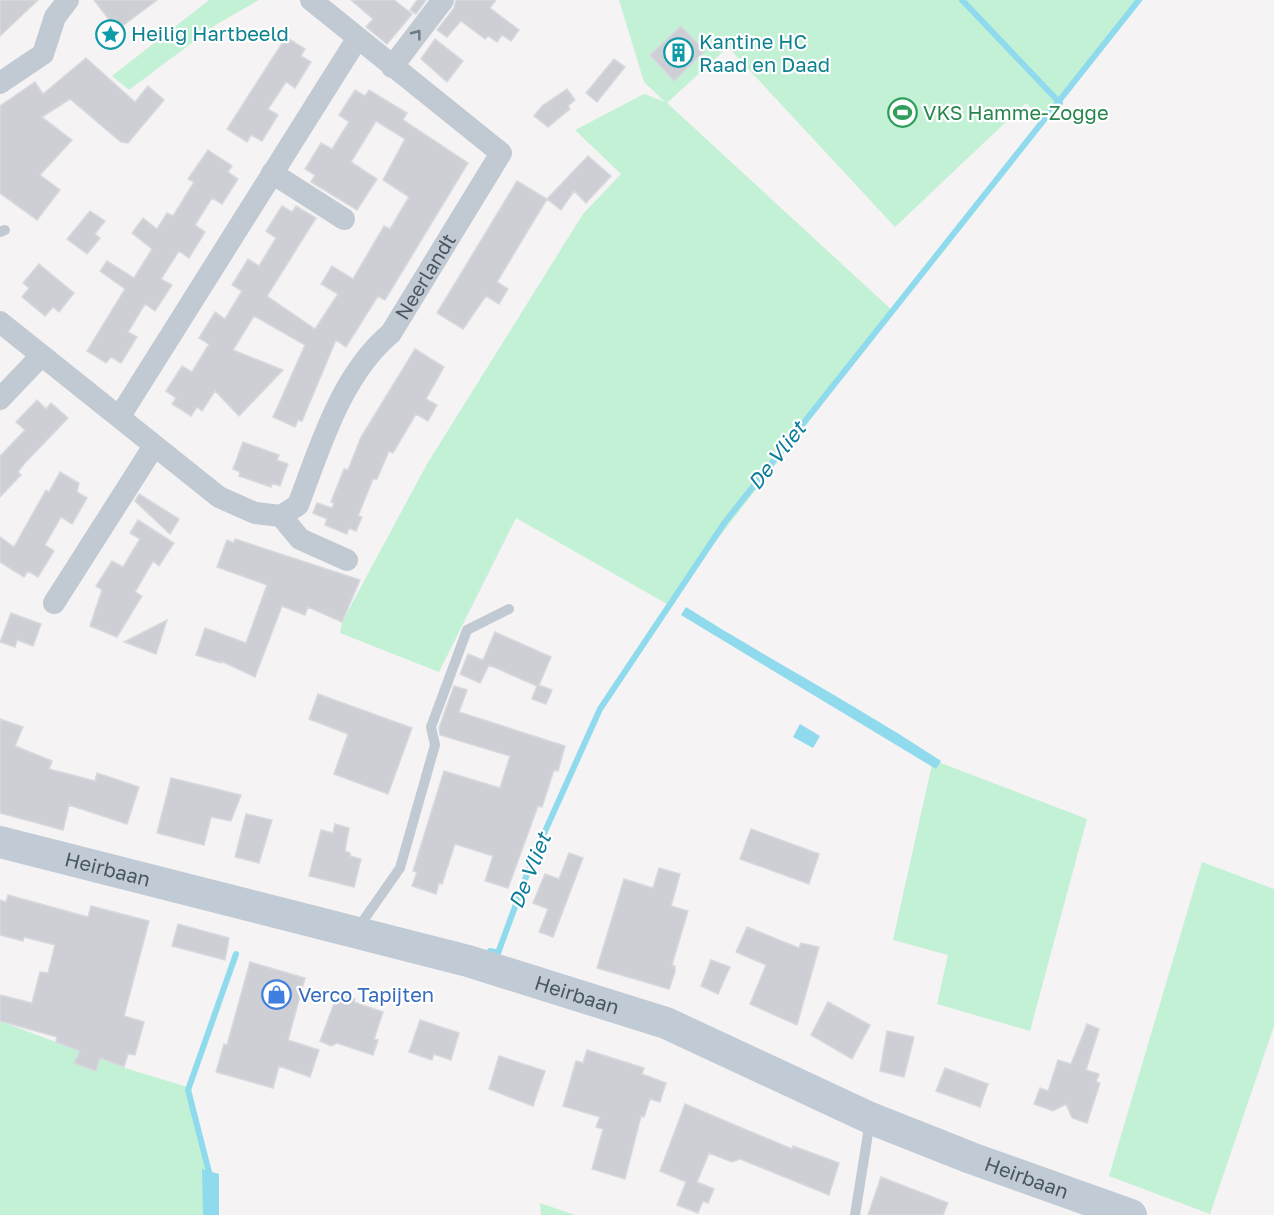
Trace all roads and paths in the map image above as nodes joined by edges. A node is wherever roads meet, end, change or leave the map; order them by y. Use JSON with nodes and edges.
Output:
{"nodes":[{"id":1,"x":68,"y":0,"type":"edge"},
{"id":2,"x":311,"y":0,"type":"edge"},
{"id":3,"x":443,"y":0,"type":"edge"},
{"id":4,"x":357,"y":39,"type":"junction"},
{"id":5,"x":392,"y":67,"type":"junction"},
{"id":6,"x":0,"y":83,"type":"edge"},
{"id":7,"x":272,"y":173,"type":"junction"},
{"id":8,"x":344,"y":219,"type":"dead end"},
{"id":9,"x":0,"y":322,"type":"edge"},
{"id":10,"x":41,"y":356,"type":"junction"},
{"id":11,"x":0,"y":399,"type":"edge"},
{"id":12,"x":120,"y":416,"type":"junction"},
{"id":13,"x":154,"y":446,"type":"junction"},
{"id":14,"x":281,"y":516,"type":"junction"},
{"id":15,"x":347,"y":560,"type":"dead end"},
{"id":16,"x":54,"y":603,"type":"dead end"},
{"id":17,"x":509,"y":609,"type":"dead end"},
{"id":18,"x":0,"y":842,"type":"edge"},
{"id":19,"x":356,"y":931,"type":"junction"},
{"id":20,"x":870,"y":1118,"type":"junction"},
{"id":21,"x":855,"y":1215,"type":"edge"},
{"id":22,"x":1131,"y":1215,"type":"edge"}],
"edges":[{"from":1,"to":6,"type":"street"},
{"from":2,"to":4,"type":"street","name":"Neerlandt"},
{"from":5,"to":3,"type":"street","one_way":true},
{"from":4,"to":5,"type":"street","name":"Neerlandt"},
{"from":4,"to":7,"type":"street"},
{"from":5,"to":14,"type":"street","name":"Neerlandt"},
{"from":7,"to":8,"type":"street"},
{"from":7,"to":12,"type":"street"},
{"from":9,"to":10,"type":"street"},
{"from":10,"to":11,"type":"street"},
{"from":10,"to":12,"type":"street"},
{"from":12,"to":13,"type":"street"},
{"from":13,"to":14,"type":"street"},
{"from":13,"to":16,"type":"street"},
{"from":14,"to":15,"type":"street"},
{"from":17,"to":19,"type":"lane"},
{"from":18,"to":19,"type":"main road","name":"Heirbaan"},
{"from":19,"to":20,"type":"main road","name":"Heirbaan"},
{"from":20,"to":21,"type":"lane"},
{"from":20,"to":22,"type":"main road","name":"Heirbaan"}]}
